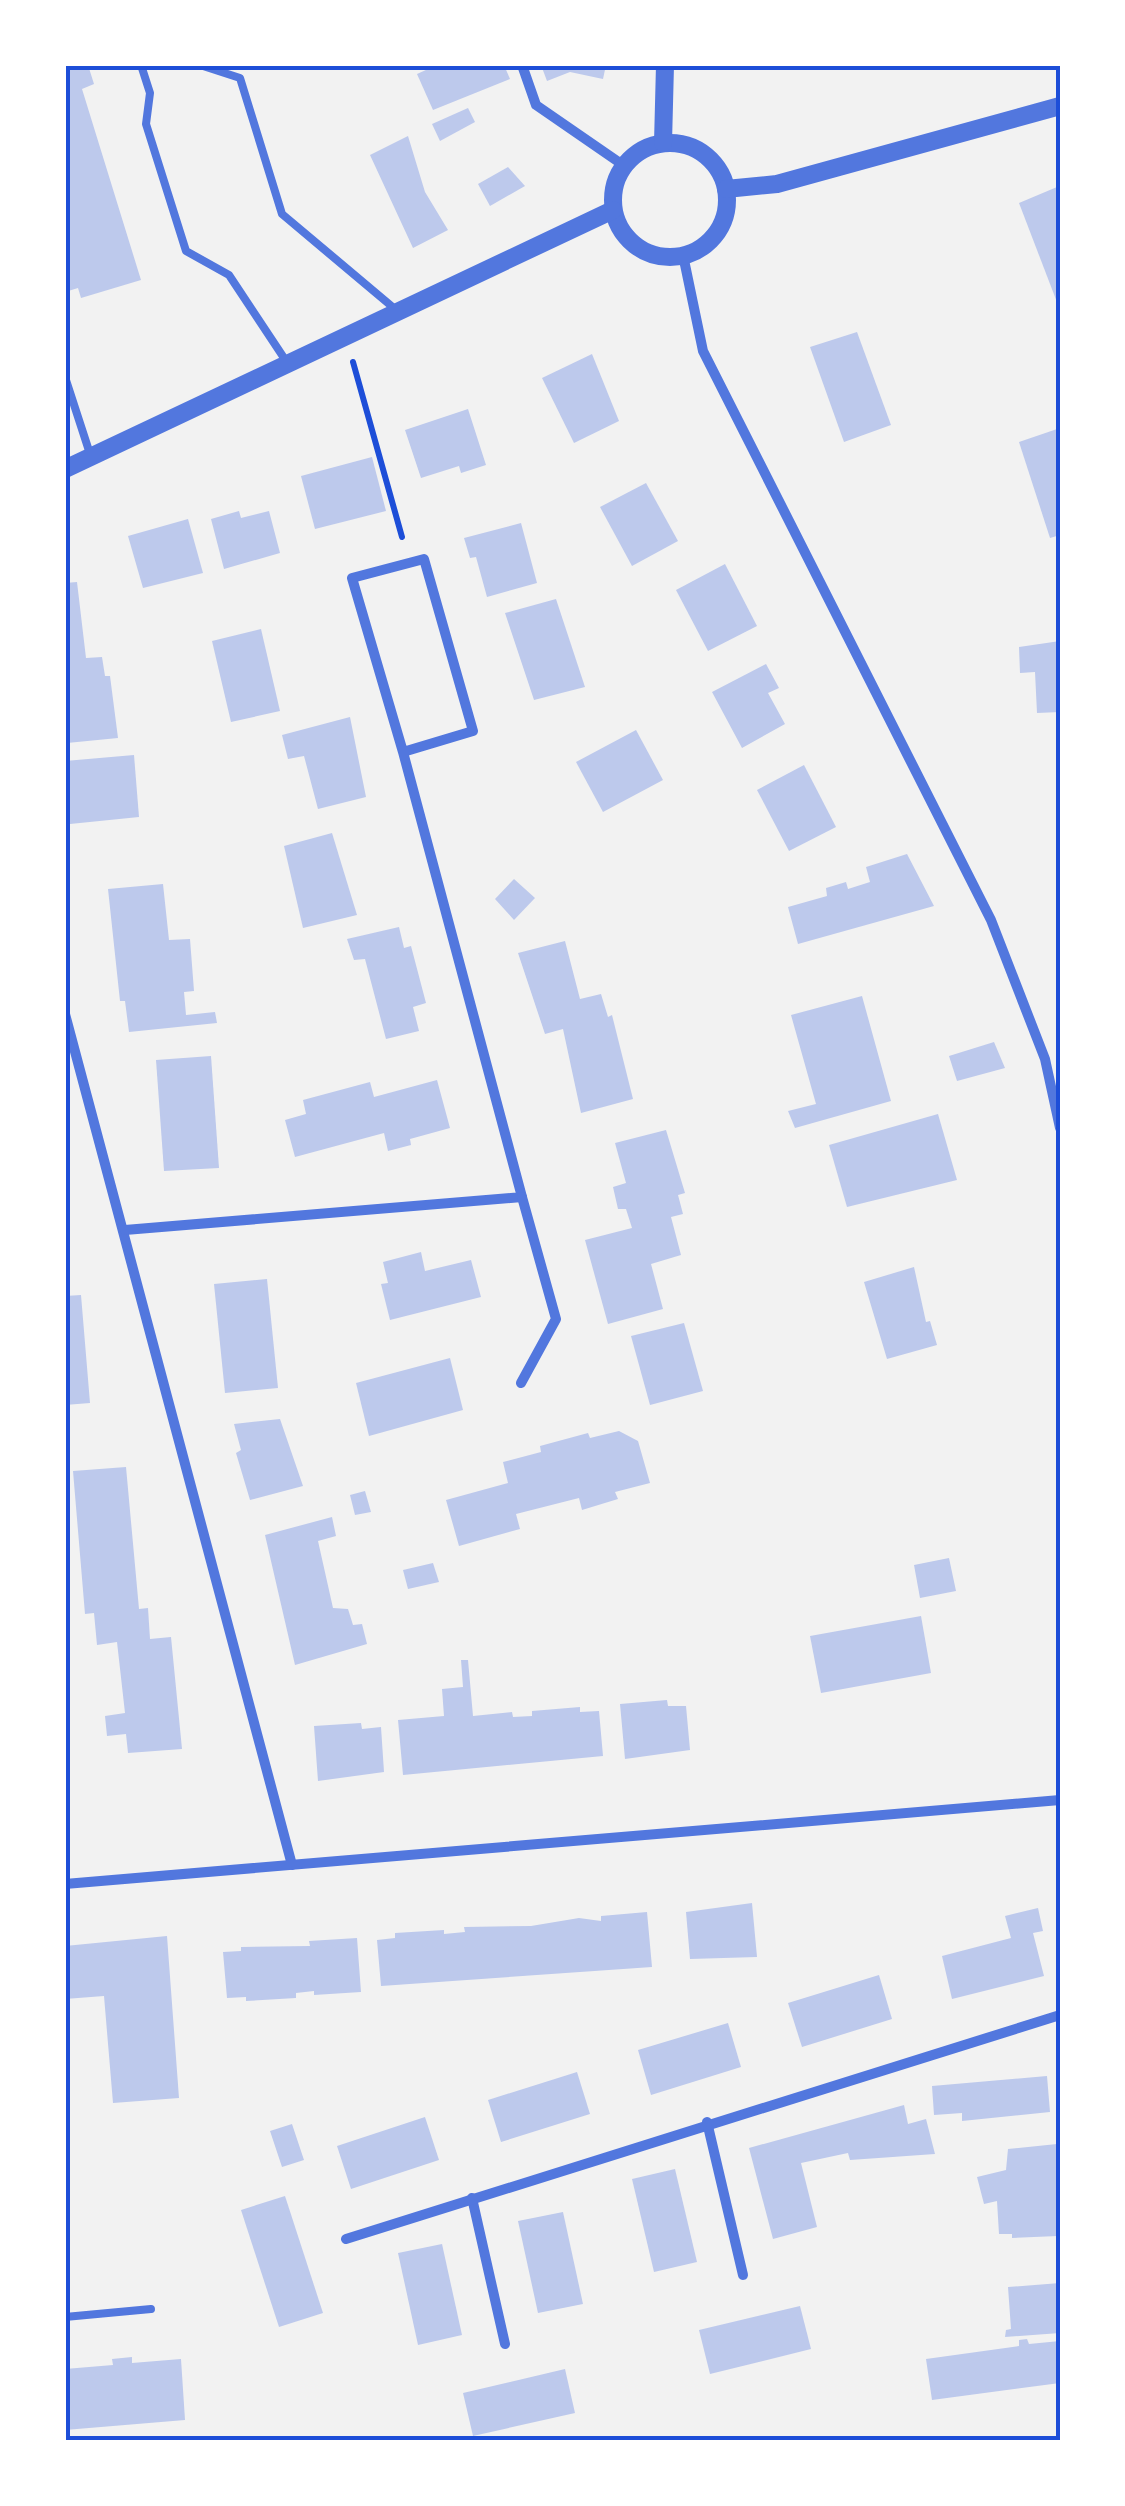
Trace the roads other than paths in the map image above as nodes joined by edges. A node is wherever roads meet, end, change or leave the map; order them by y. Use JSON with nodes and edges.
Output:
{"nodes":[{"id":1,"x":141,"y":65,"type":"edge"},
{"id":2,"x":200,"y":65,"type":"edge"},
{"id":3,"x":522,"y":65,"type":"edge"},
{"id":4,"x":665,"y":65,"type":"edge"},
{"id":5,"x":1060,"y":106,"type":"edge"},
{"id":6,"x":663,"y":143,"type":"junction"},
{"id":7,"x":622,"y":165,"type":"junction"},
{"id":8,"x":726,"y":188,"type":"junction"},
{"id":9,"x":613,"y":210,"type":"junction"},
{"id":10,"x":684,"y":256,"type":"junction"},
{"id":11,"x":398,"y":312,"type":"junction"},
{"id":12,"x":288,"y":364,"type":"junction"},
{"id":13,"x":65,"y":377,"type":"edge"},
{"id":14,"x":91,"y":457,"type":"junction"},
{"id":15,"x":65,"y":469,"type":"edge"},
{"id":16,"x":403,"y":752,"type":"junction"},
{"id":17,"x":65,"y":1014,"type":"edge"},
{"id":18,"x":1060,"y":1128,"type":"edge"},
{"id":19,"x":522,"y":1197,"type":"junction"},
{"id":20,"x":125,"y":1230,"type":"junction"},
{"id":21,"x":521,"y":1384,"type":"dead end"},
{"id":22,"x":1060,"y":1800,"type":"edge"},
{"id":23,"x":292,"y":1865,"type":"junction"},
{"id":24,"x":65,"y":1884,"type":"edge"},
{"id":25,"x":1060,"y":2015,"type":"edge"},
{"id":26,"x":707,"y":2122,"type":"junction"},
{"id":27,"x":472,"y":2198,"type":"junction"},
{"id":28,"x":346,"y":2239,"type":"dead end"},
{"id":29,"x":743,"y":2274,"type":"dead end"},
{"id":30,"x":151,"y":2309,"type":"dead end"},
{"id":31,"x":65,"y":2316,"type":"edge"},
{"id":32,"x":505,"y":2344,"type":"dead end"}],
"edges":[{"from":1,"to":12,"type":"lane"},
{"from":2,"to":11,"type":"lane"},
{"from":3,"to":7,"type":"street"},
{"from":4,"to":6,"type":"street"},
{"from":5,"to":8,"type":"street"},
{"from":6,"to":7,"type":"street"},
{"from":6,"to":8,"type":"street"},
{"from":7,"to":9,"type":"street"},
{"from":8,"to":10,"type":"street"},
{"from":9,"to":10,"type":"street"},
{"from":9,"to":11,"type":"street"},
{"from":10,"to":18,"type":"street"},
{"from":11,"to":12,"type":"street"},
{"from":12,"to":14,"type":"street"},
{"from":13,"to":14,"type":"lane"},
{"from":14,"to":15,"type":"street"},
{"from":16,"to":16,"type":"street"},
{"from":16,"to":19,"type":"street"},
{"from":17,"to":20,"type":"street"},
{"from":19,"to":20,"type":"street"},
{"from":19,"to":21,"type":"street"},
{"from":20,"to":23,"type":"street"},
{"from":22,"to":23,"type":"street"},
{"from":23,"to":24,"type":"street"},
{"from":25,"to":26,"type":"street"},
{"from":26,"to":27,"type":"street"},
{"from":26,"to":29,"type":"street"},
{"from":27,"to":28,"type":"street"},
{"from":27,"to":32,"type":"street"},
{"from":30,"to":31,"type":"lane"}]}
